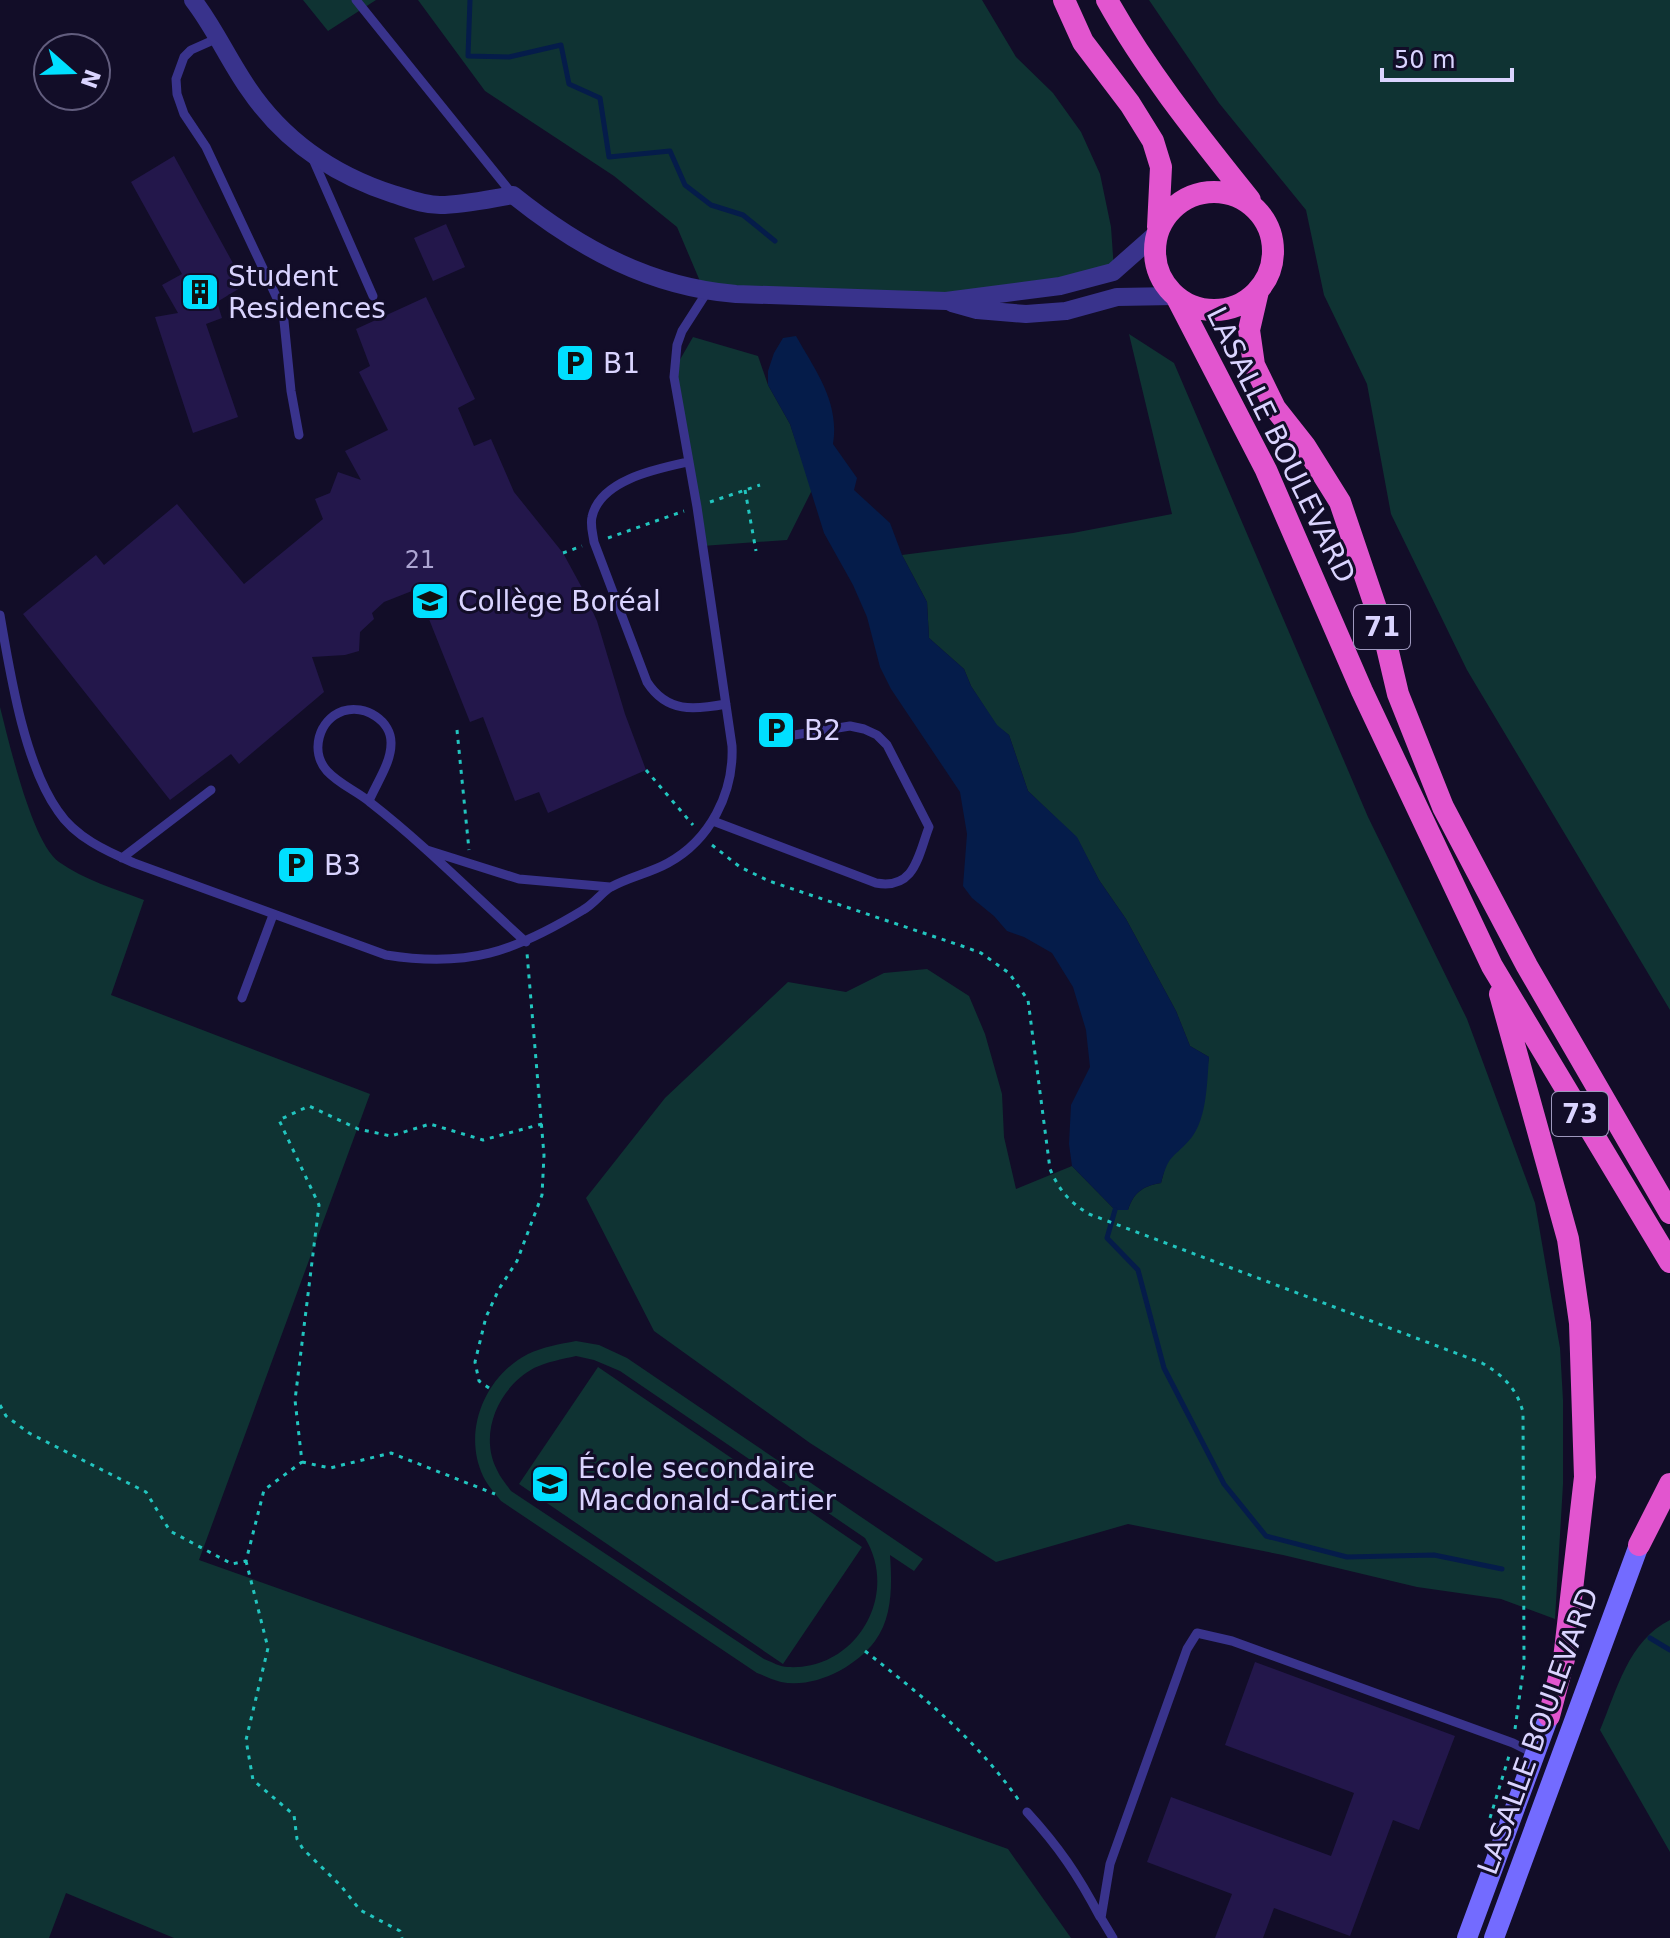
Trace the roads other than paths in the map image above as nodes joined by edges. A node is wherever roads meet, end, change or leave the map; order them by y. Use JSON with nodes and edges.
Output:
{"nodes":[{"id":1,"x":193,"y":0,"type":"edge"},
{"id":2,"x":356,"y":0,"type":"edge"},
{"id":3,"x":1064,"y":0,"type":"edge"},
{"id":4,"x":1107,"y":0,"type":"edge"},
{"id":5,"x":218,"y":38,"type":"junction"},
{"id":6,"x":311,"y":154,"type":"junction"},
{"id":7,"x":513,"y":195,"type":"junction"},
{"id":8,"x":1260,"y":214,"type":"junction"},
{"id":9,"x":1157,"y":232,"type":"junction"},
{"id":10,"x":1258,"y":291,"type":"junction"},
{"id":11,"x":707,"y":292,"type":"junction"},
{"id":12,"x":373,"y":296,"type":"dead end"},
{"id":13,"x":1175,"y":297,"type":"junction"},
{"id":14,"x":946,"y":301,"type":"junction"},
{"id":15,"x":299,"y":435,"type":"dead end"},
{"id":16,"x":688,"y":462,"type":"junction"},
{"id":17,"x":0,"y":615,"type":"edge"},
{"id":18,"x":726,"y":704,"type":"junction"},
{"id":19,"x":782,"y":737,"type":"dead end"},
{"id":20,"x":211,"y":790,"type":"dead end"},
{"id":21,"x":369,"y":801,"type":"junction"},
{"id":22,"x":713,"y":821,"type":"junction"},
{"id":23,"x":423,"y":849,"type":"junction"},
{"id":24,"x":122,"y":858,"type":"junction"},
{"id":25,"x":610,"y":887,"type":"junction"},
{"id":26,"x":273,"y":915,"type":"junction"},
{"id":27,"x":526,"y":942,"type":"junction"},
{"id":28,"x":1492,"y":966,"type":"junction"},
{"id":29,"x":242,"y":998,"type":"dead end"},
{"id":30,"x":1670,"y":1213,"type":"edge"},
{"id":31,"x":1670,"y":1262,"type":"edge"},
{"id":32,"x":1670,"y":1484,"type":"edge"},
{"id":33,"x":1639,"y":1545,"type":"joint"},
{"id":34,"x":1549,"y":1716,"type":"joint"},
{"id":35,"x":1535,"y":1754,"type":"junction"},
{"id":36,"x":1027,"y":1812,"type":"road end"},
{"id":37,"x":1101,"y":1918,"type":"junction"},
{"id":38,"x":1113,"y":1938,"type":"edge"},
{"id":39,"x":1467,"y":1938,"type":"edge"},
{"id":40,"x":1494,"y":1938,"type":"edge"}],
"edges":[{"from":1,"to":5,"type":"street"},
{"from":2,"to":7,"type":"lane"},
{"from":3,"to":9,"type":"highway"},
{"from":4,"to":8,"type":"highway"},
{"from":5,"to":6,"type":"street"},
{"from":5,"to":15,"type":"lane"},
{"from":6,"to":7,"type":"street"},
{"from":6,"to":12,"type":"lane"},
{"from":7,"to":11,"type":"street"},
{"from":8,"to":9,"type":"highway"},
{"from":8,"to":10,"type":"highway"},
{"from":9,"to":13,"type":"highway"},
{"from":9,"to":14,"type":"street"},
{"from":10,"to":13,"type":"highway"},
{"from":10,"to":30,"type":"highway","name":"LASALLE BOULEVARD","number":"71"},
{"from":11,"to":14,"type":"street"},
{"from":11,"to":16,"type":"lane"},
{"from":13,"to":14,"type":"street"},
{"from":13,"to":28,"type":"highway","name":"LASALLE BOULEVARD","number":"71"},
{"from":16,"to":18,"type":"lane"},
{"from":16,"to":18,"type":"lane"},
{"from":17,"to":24,"type":"lane"},
{"from":18,"to":22,"type":"lane"},
{"from":19,"to":22,"type":"lane"},
{"from":20,"to":24,"type":"lane"},
{"from":21,"to":21,"type":"lane"},
{"from":21,"to":23,"type":"lane"},
{"from":22,"to":25,"type":"lane"},
{"from":23,"to":25,"type":"lane"},
{"from":23,"to":27,"type":"lane"},
{"from":24,"to":26,"type":"lane"},
{"from":25,"to":27,"type":"lane"},
{"from":26,"to":27,"type":"lane"},
{"from":26,"to":29,"type":"lane"},
{"from":28,"to":31,"type":"highway","number":"73"},
{"from":28,"to":34,"type":"highway"},
{"from":32,"to":33,"type":"highway"},
{"from":33,"to":40,"type":"main road","name":"LASALLE BOULEVARD"},
{"from":34,"to":35,"type":"main road","name":"LASALLE BOULEVARD"},
{"from":35,"to":37,"type":"lane"},
{"from":35,"to":39,"type":"main road","name":"LASALLE BOULEVARD"},
{"from":36,"to":37,"type":"lane"},
{"from":37,"to":38,"type":"lane"}]}
